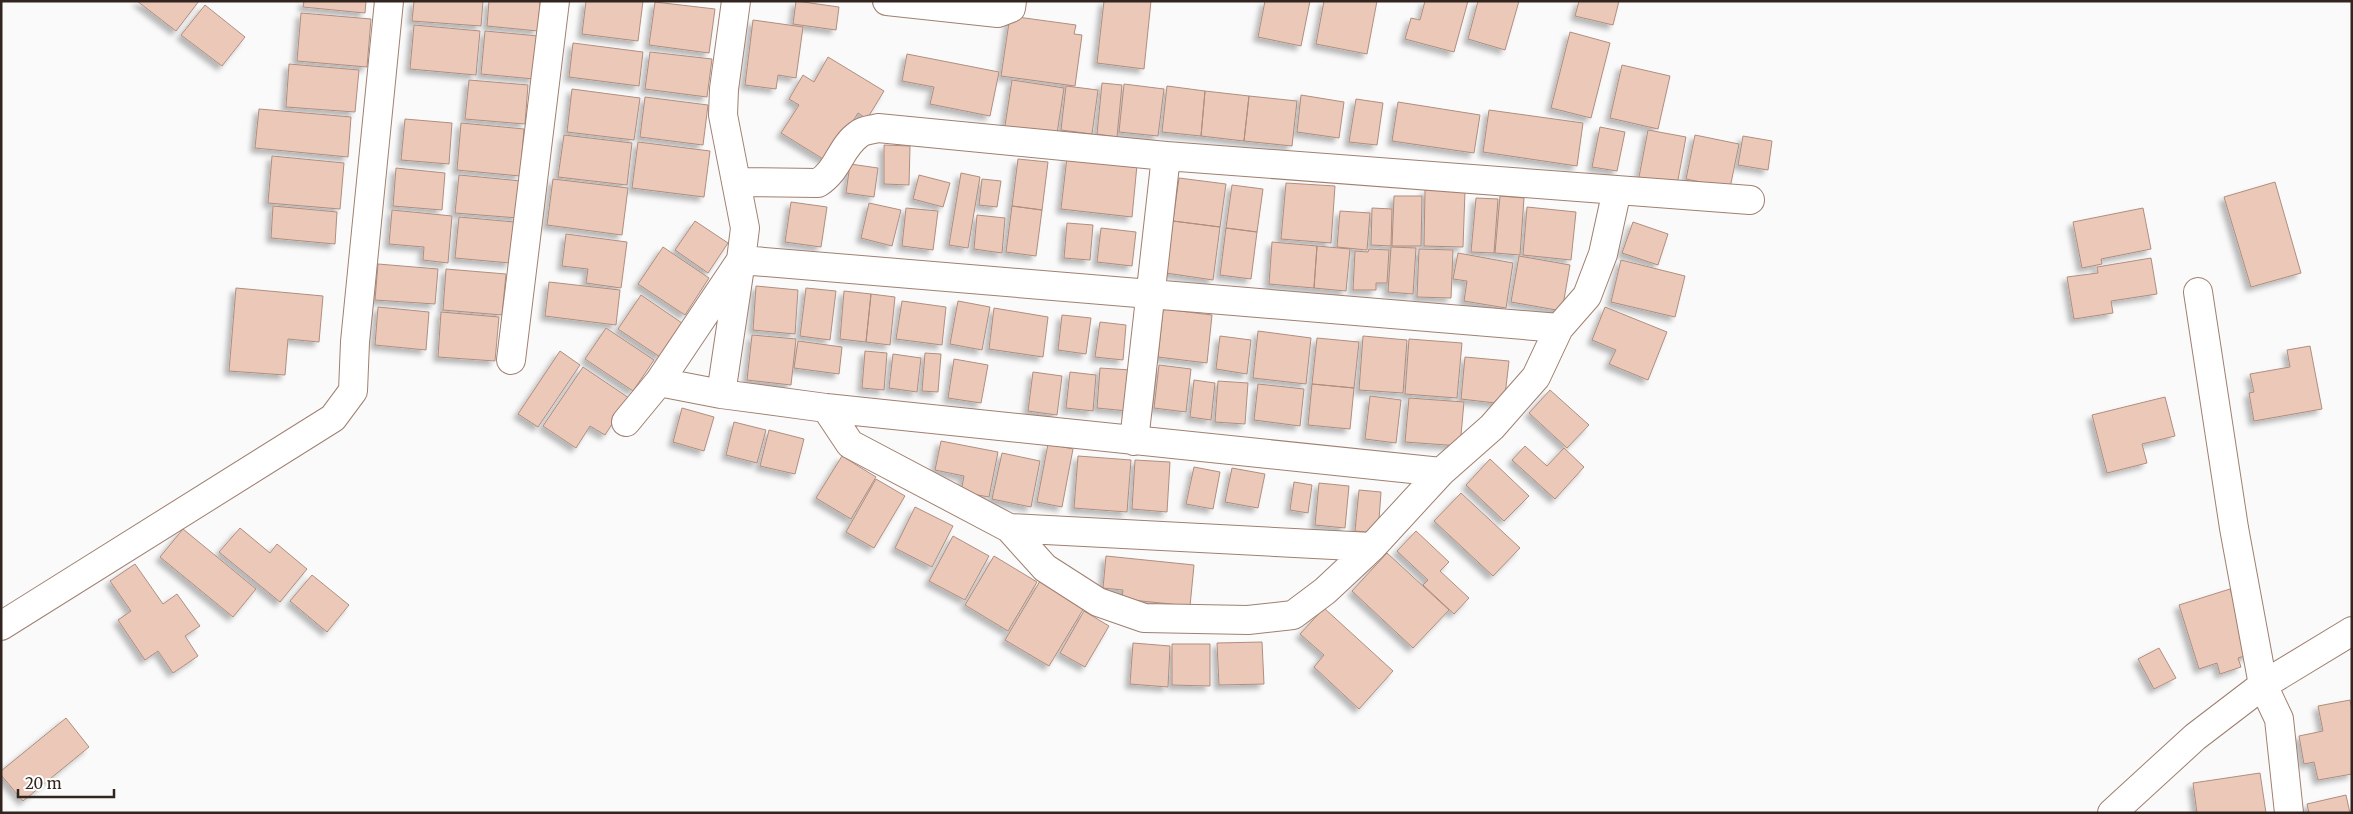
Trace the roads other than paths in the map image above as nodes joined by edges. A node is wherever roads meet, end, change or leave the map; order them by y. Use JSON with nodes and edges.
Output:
{"nodes":[{"id":1,"x":389,"y":1,"type":"edge"},
{"id":2,"x":555,"y":1,"type":"edge"},
{"id":3,"x":736,"y":1,"type":"edge"},
{"id":4,"x":887,"y":1,"type":"edge"},
{"id":5,"x":1012,"y":1,"type":"edge"},
{"id":6,"x":1166,"y":156,"type":"junction"},
{"id":7,"x":736,"y":182,"type":"junction"},
{"id":8,"x":1617,"y":190,"type":"junction"},
{"id":9,"x":1750,"y":200,"type":"dead end"},
{"id":10,"x":741,"y":260,"type":"junction"},
{"id":11,"x":2198,"y":292,"type":"dead end"},
{"id":12,"x":1149,"y":294,"type":"junction"},
{"id":13,"x":1559,"y":328,"type":"junction"},
{"id":14,"x":511,"y":360,"type":"dead end"},
{"id":15,"x":659,"y":382,"type":"junction"},
{"id":16,"x":722,"y":394,"type":"junction"},
{"id":17,"x":826,"y":408,"type":"junction"},
{"id":18,"x":626,"y":422,"type":"dead end"},
{"id":19,"x":1134,"y":441,"type":"junction"},
{"id":20,"x":1441,"y":472,"type":"junction"},
{"id":21,"x":1009,"y":528,"type":"junction"},
{"id":22,"x":1372,"y":547,"type":"junction"},
{"id":23,"x":1,"y":626,"type":"edge"},
{"id":24,"x":2352,"y":631,"type":"edge"},
{"id":25,"x":2263,"y":685,"type":"junction"},
{"id":26,"x":2112,"y":813,"type":"edge"},
{"id":27,"x":2289,"y":813,"type":"edge"}],
"edges":[{"from":1,"to":23,"type":"street"},
{"from":2,"to":14,"type":"street"},
{"from":3,"to":7,"type":"street"},
{"from":4,"to":5,"type":"street"},
{"from":6,"to":7,"type":"street"},
{"from":6,"to":8,"type":"street"},
{"from":6,"to":12,"type":"street"},
{"from":7,"to":10,"type":"street"},
{"from":8,"to":9,"type":"street"},
{"from":8,"to":13,"type":"street"},
{"from":10,"to":12,"type":"street"},
{"from":10,"to":15,"type":"street"},
{"from":10,"to":16,"type":"street"},
{"from":11,"to":25,"type":"street"},
{"from":12,"to":13,"type":"street"},
{"from":12,"to":19,"type":"street"},
{"from":13,"to":20,"type":"street"},
{"from":15,"to":16,"type":"street"},
{"from":15,"to":18,"type":"street"},
{"from":16,"to":17,"type":"street"},
{"from":17,"to":19,"type":"street"},
{"from":17,"to":21,"type":"street"},
{"from":19,"to":20,"type":"street"},
{"from":20,"to":22,"type":"street"},
{"from":21,"to":22,"type":"street"},
{"from":21,"to":22,"type":"street"},
{"from":24,"to":25,"type":"street"},
{"from":25,"to":26,"type":"street"},
{"from":25,"to":27,"type":"street"}]}
